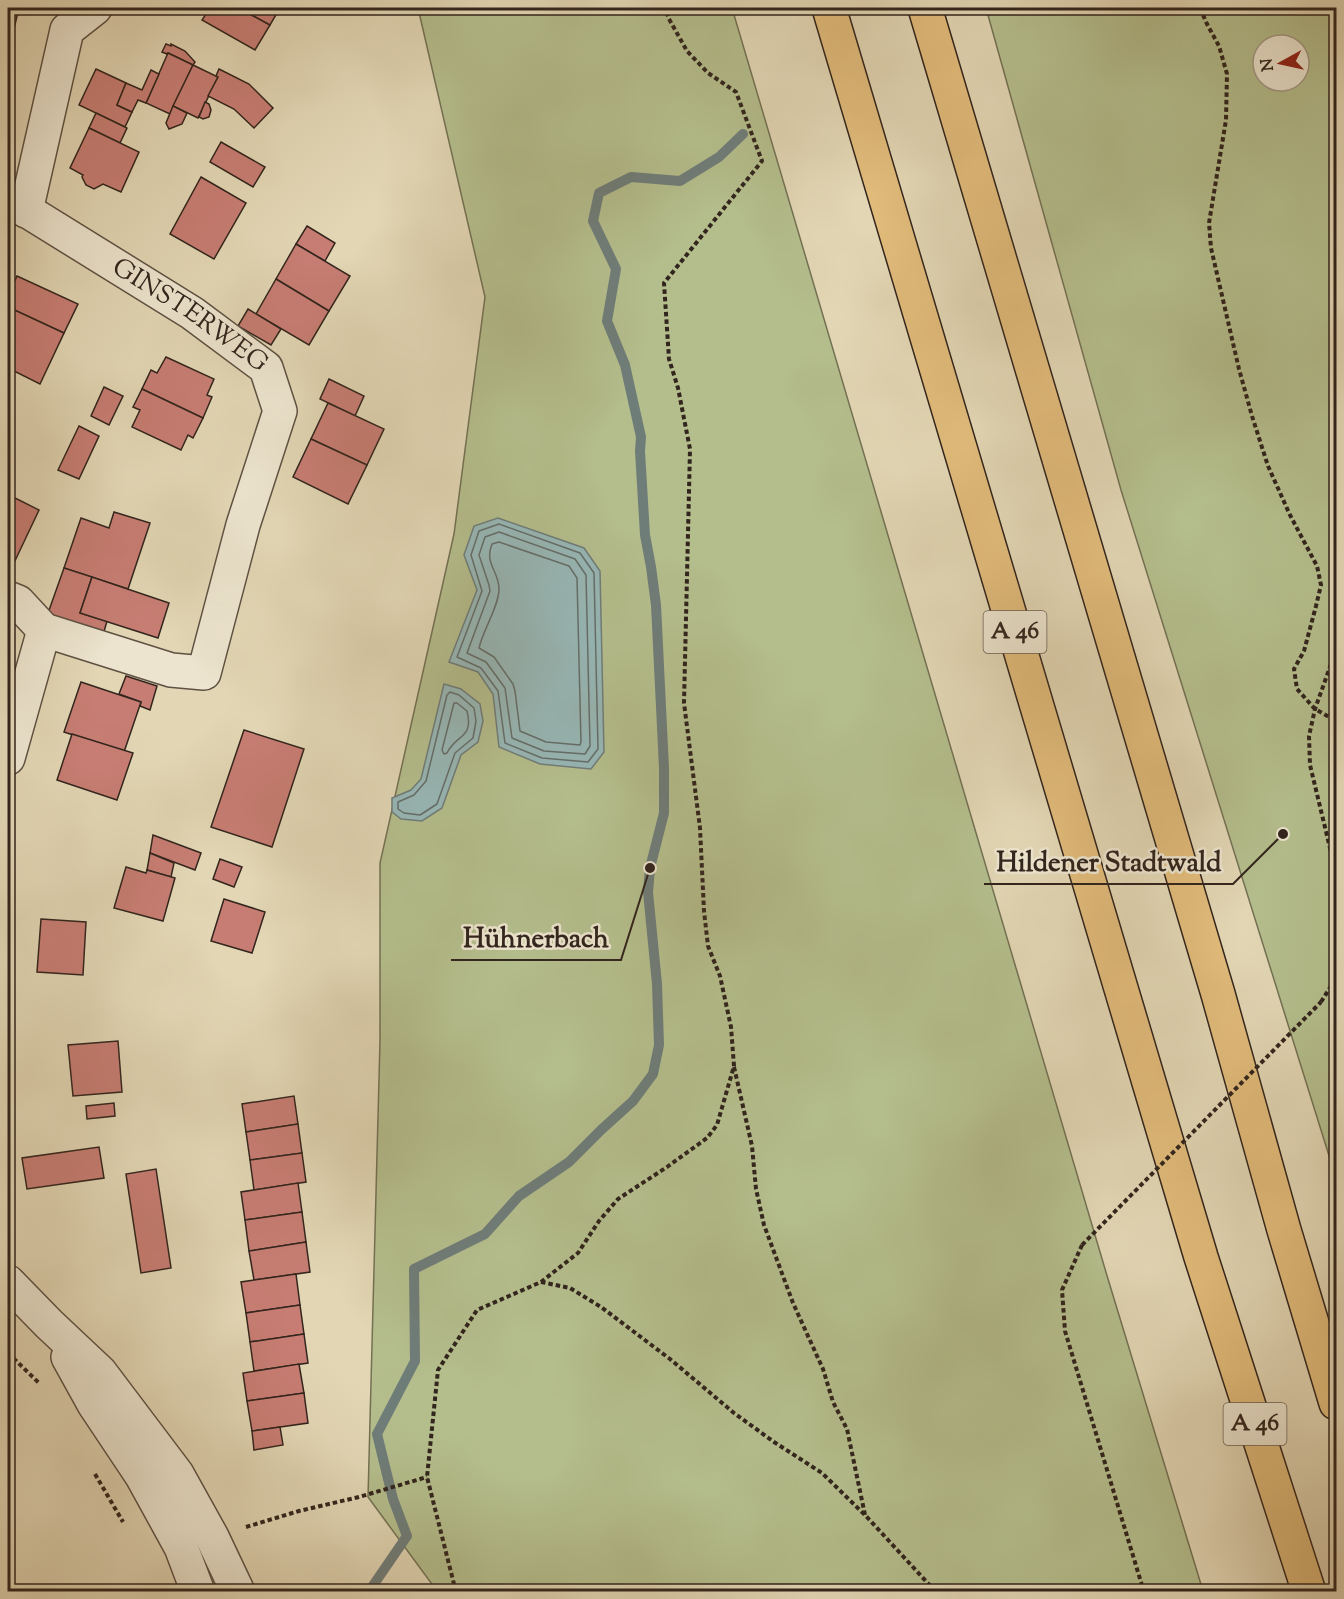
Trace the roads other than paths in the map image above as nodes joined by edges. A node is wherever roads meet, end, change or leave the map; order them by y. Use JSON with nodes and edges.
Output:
{"nodes":[{"id":1,"x":95,"y":8,"type":"edge"},
{"id":2,"x":829,"y":8,"type":"edge"},
{"id":3,"x":925,"y":8,"type":"edge"},
{"id":4,"x":17,"y":205,"type":"edge"},
{"id":5,"x":8,"y":598,"type":"edge"},
{"id":6,"x":44,"y":630,"type":"junction"},
{"id":7,"x":8,"y":758,"type":"edge"},
{"id":8,"x":8,"y":1282,"type":"edge"},
{"id":9,"x":50,"y":1324,"type":"junction"},
{"id":10,"x":1336,"y":1403,"type":"edge"},
{"id":11,"x":198,"y":1592,"type":"edge"},
{"id":12,"x":238,"y":1592,"type":"edge"},
{"id":13,"x":1309,"y":1592,"type":"edge"}],
"edges":[{"from":1,"to":4,"type":"street","name":"GINSTERWEG"},
{"from":2,"to":13,"type":"highway","number":"A 46"},
{"from":3,"to":10,"type":"highway"},
{"from":4,"to":6,"type":"street","name":"GINSTERWEG"},
{"from":5,"to":6,"type":"street"},
{"from":6,"to":7,"type":"street"},
{"from":8,"to":9,"type":"street"},
{"from":9,"to":11,"type":"street"},
{"from":9,"to":12,"type":"street"}]}
